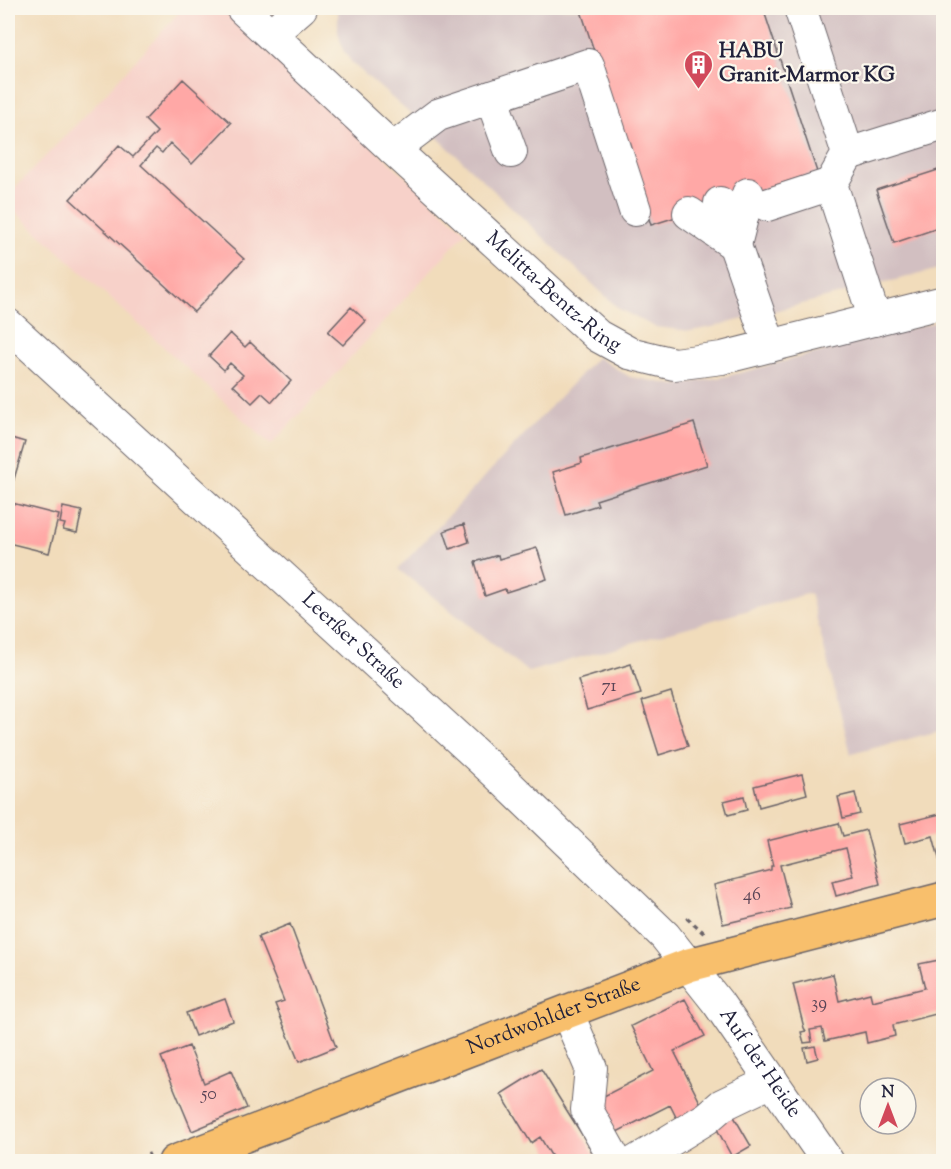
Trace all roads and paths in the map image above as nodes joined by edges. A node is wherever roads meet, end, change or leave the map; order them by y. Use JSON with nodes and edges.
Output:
{"nodes":[{"id":1,"x":242,"y":8,"type":"edge"},
{"id":2,"x":302,"y":8,"type":"edge"},
{"id":3,"x":800,"y":8,"type":"edge"},
{"id":4,"x":271,"y":34,"type":"junction"},
{"id":5,"x":491,"y":97,"type":"junction"},
{"id":6,"x":944,"y":124,"type":"edge"},
{"id":7,"x":393,"y":149,"type":"junction"},
{"id":8,"x":511,"y":152,"type":"dead end"},
{"id":9,"x":848,"y":154,"type":"junction"},
{"id":10,"x":831,"y":184,"type":"junction"},
{"id":11,"x":634,"y":210,"type":"dead end"},
{"id":12,"x":689,"y":213,"type":"dead end"},
{"id":13,"x":735,"y":245,"type":"junction"},
{"id":14,"x":944,"y":302,"type":"edge"},
{"id":15,"x":875,"y":320,"type":"junction"},
{"id":16,"x":8,"y":325,"type":"edge"},
{"id":17,"x":770,"y":346,"type":"junction"},
{"id":18,"x":944,"y":899,"type":"edge"},
{"id":19,"x":689,"y":965,"type":"junction"},
{"id":20,"x":567,"y":1012,"type":"junction"},
{"id":21,"x":772,"y":1081,"type":"junction"},
{"id":22,"x":176,"y":1161,"type":"edge"},
{"id":23,"x":616,"y":1161,"type":"edge"},
{"id":24,"x":635,"y":1161,"type":"edge"},
{"id":25,"x":828,"y":1161,"type":"edge"}],
"edges":[{"from":1,"to":4,"type":"street","name":"Melitta-Bentz-Ring"},
{"from":2,"to":4,"type":"street"},
{"from":3,"to":9,"type":"street"},
{"from":4,"to":7,"type":"street","name":"Melitta-Bentz-Ring"},
{"from":5,"to":7,"type":"street"},
{"from":5,"to":8,"type":"street"},
{"from":5,"to":11,"type":"street"},
{"from":6,"to":9,"type":"street"},
{"from":7,"to":17,"type":"street","name":"Melitta-Bentz-Ring"},
{"from":9,"to":10,"type":"street"},
{"from":10,"to":13,"type":"street"},
{"from":10,"to":15,"type":"street"},
{"from":12,"to":13,"type":"street"},
{"from":13,"to":17,"type":"street"},
{"from":14,"to":15,"type":"street","name":"Melitta-Bentz-Ring"},
{"from":15,"to":17,"type":"street","name":"Melitta-Bentz-Ring"},
{"from":16,"to":19,"type":"street","name":"Leerßer Straße"},
{"from":18,"to":19,"type":"main road","name":"Nordwohlder Straße"},
{"from":19,"to":20,"type":"main road","name":"Nordwohlder Straße"},
{"from":19,"to":21,"type":"street","name":"Auf der Heide"},
{"from":20,"to":22,"type":"main road","name":"Nordwohlder Straße"},
{"from":20,"to":23,"type":"street"},
{"from":21,"to":24,"type":"street"},
{"from":21,"to":25,"type":"street","name":"Auf der Heide"}]}
